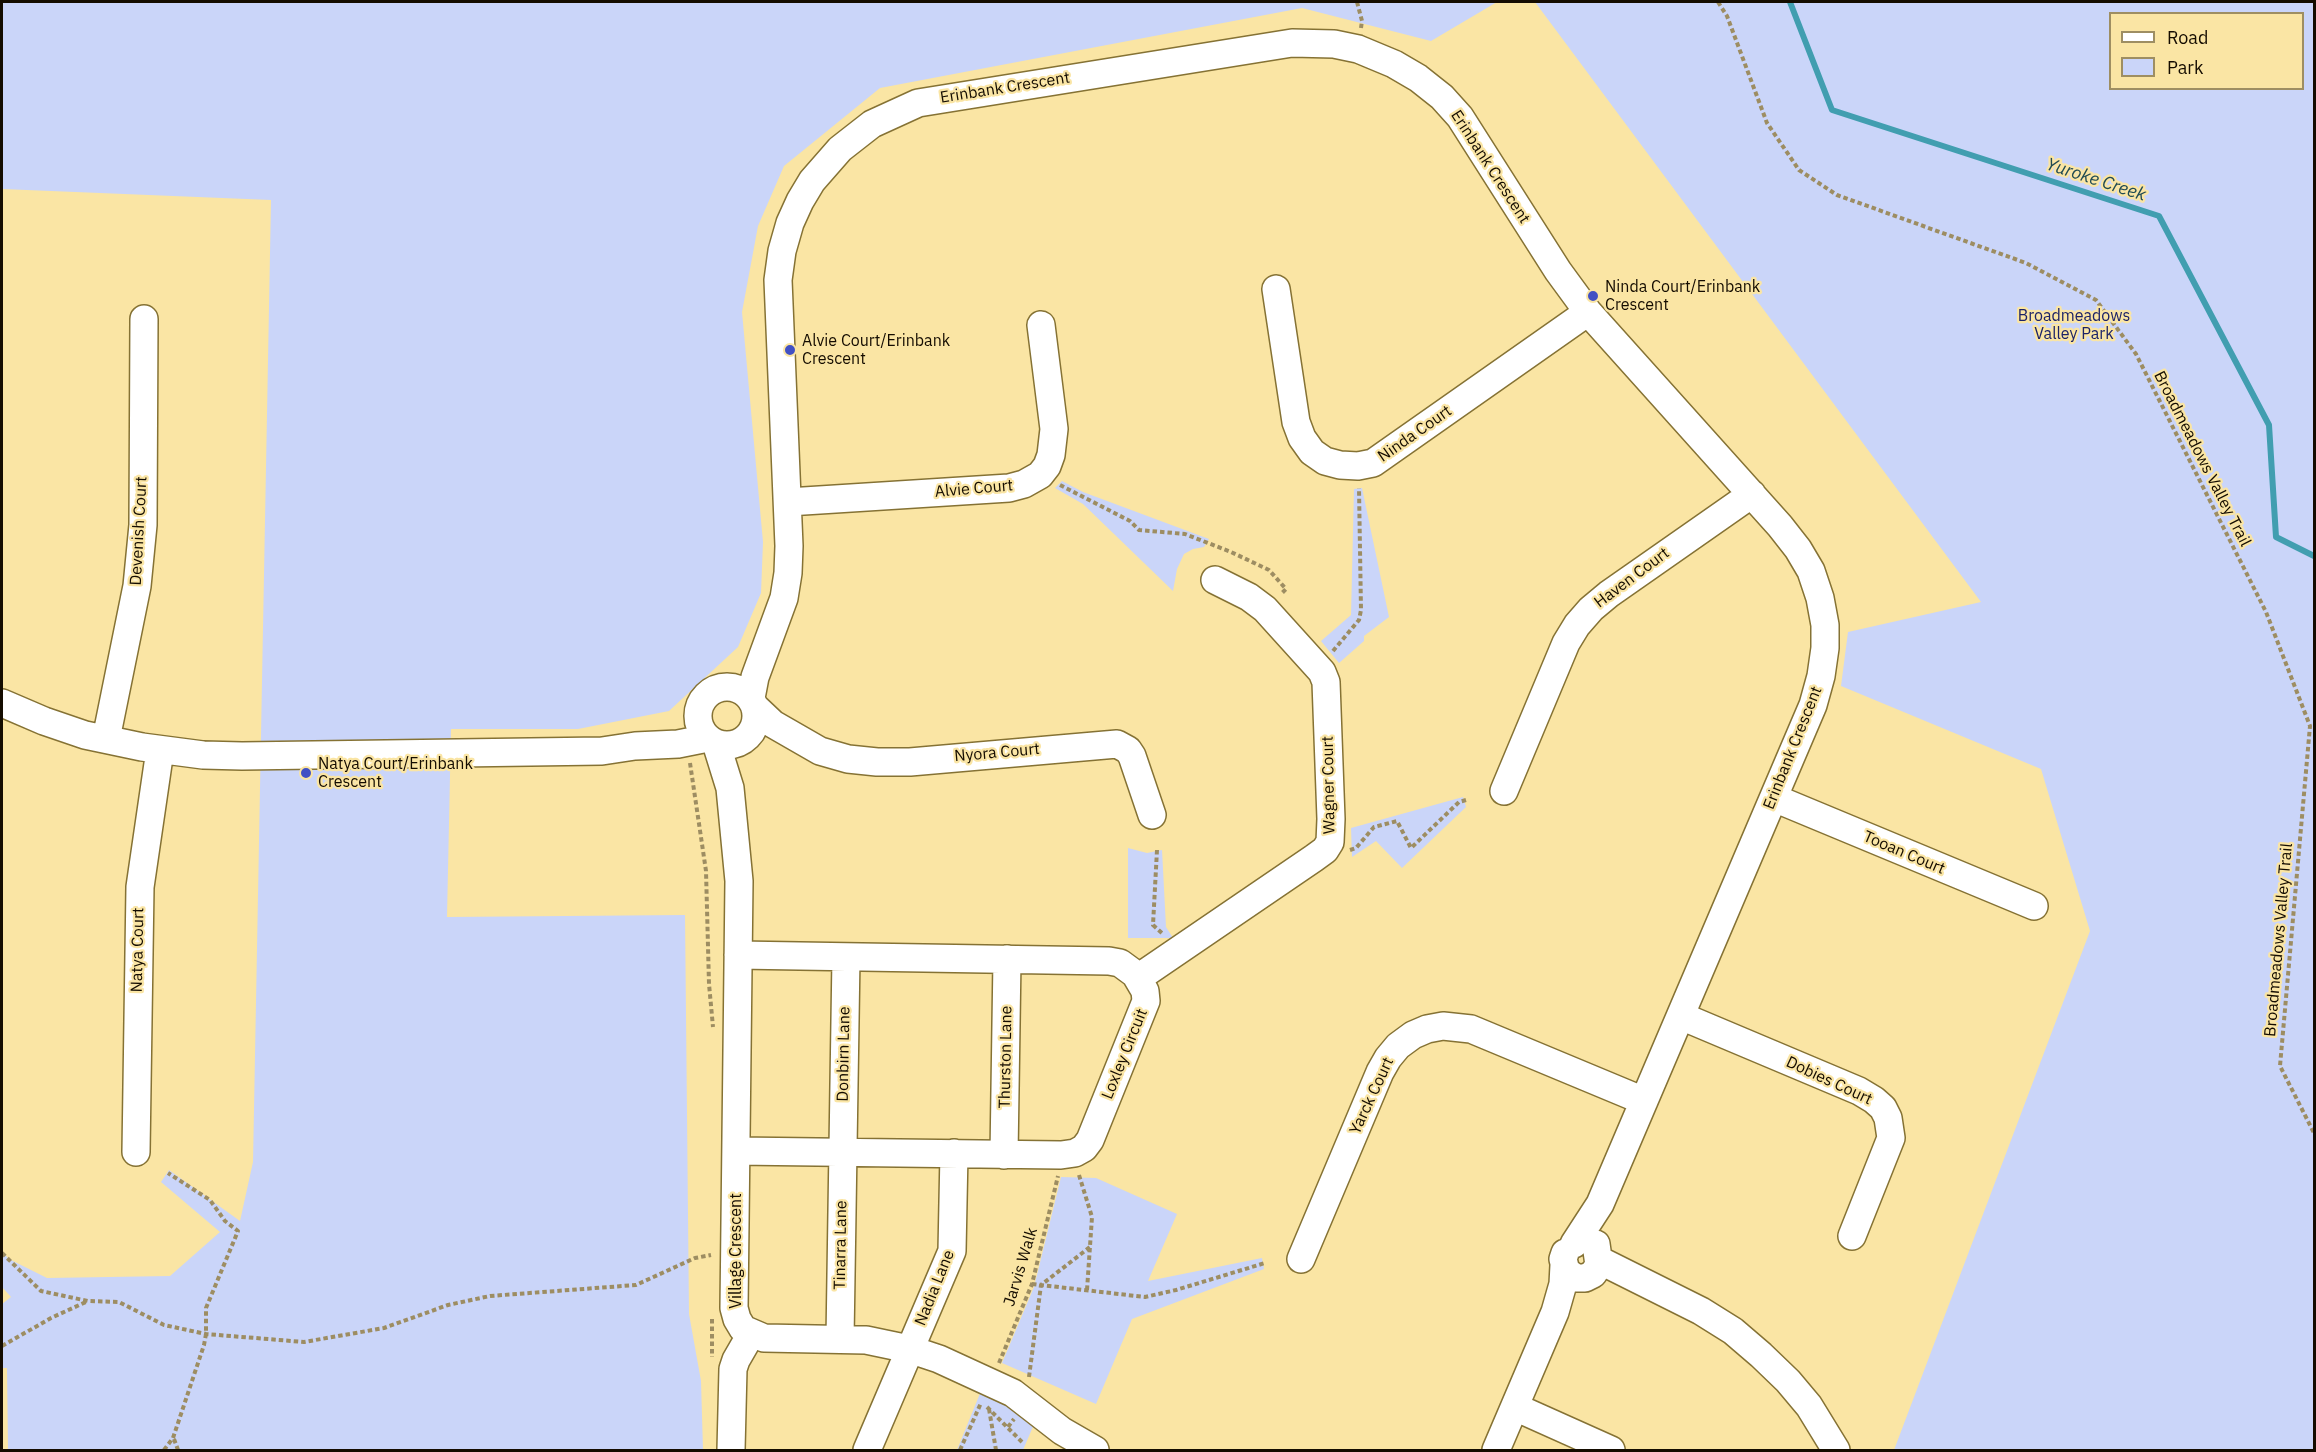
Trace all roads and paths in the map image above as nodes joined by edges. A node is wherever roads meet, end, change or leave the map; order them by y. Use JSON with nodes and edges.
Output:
{"nodes":[{"id":1,"x":1718,"y":2,"type":"edge"},
{"id":2,"x":1276,"y":290,"type":"dead end"},
{"id":3,"x":1588,"y":312,"type":"junction"},
{"id":4,"x":144,"y":319,"type":"dead end"},
{"id":5,"x":1041,"y":325,"type":"dead end"},
{"id":6,"x":1358,"y":466,"type":"junction"},
{"id":7,"x":1057,"y":483,"type":"dead end"},
{"id":8,"x":1752,"y":494,"type":"junction"},
{"id":9,"x":788,"y":502,"type":"junction"},
{"id":10,"x":1215,"y":580,"type":"dead end"},
{"id":11,"x":1265,"y":609,"type":"junction"},
{"id":12,"x":768,"y":642,"type":"junction"},
{"id":13,"x":1322,"y":672,"type":"junction"},
{"id":14,"x":725,"y":686,"type":"junction"},
{"id":15,"x":2,"y":703,"type":"edge"},
{"id":16,"x":753,"y":703,"type":"junction"},
{"id":17,"x":698,"y":711,"type":"junction"},
{"id":18,"x":106,"y":739,"type":"junction"},
{"id":19,"x":720,"y":740,"type":"junction"},
{"id":20,"x":799,"y":740,"type":"junction"},
{"id":21,"x":635,"y":746,"type":"junction"},
{"id":22,"x":160,"y":750,"type":"junction"},
{"id":23,"x":1504,"y":791,"type":"dead end"},
{"id":24,"x":1774,"y":798,"type":"junction"},
{"id":25,"x":1466,"y":800,"type":"dead end"},
{"id":26,"x":1152,"y":815,"type":"dead end"},
{"id":27,"x":1330,"y":842,"type":"junction"},
{"id":28,"x":1157,"y":850,"type":"dead end"},
{"id":29,"x":2034,"y":906,"type":"dead end"},
{"id":30,"x":1178,"y":951,"type":"junction"},
{"id":31,"x":738,"y":955,"type":"junction"},
{"id":32,"x":846,"y":957,"type":"junction"},
{"id":33,"x":1007,"y":959,"type":"junction"},
{"id":34,"x":1138,"y":978,"type":"junction"},
{"id":35,"x":1681,"y":1016,"type":"junction"},
{"id":36,"x":713,"y":1038,"type":"dead end"},
{"id":37,"x":1644,"y":1101,"type":"junction"},
{"id":38,"x":2314,"y":1133,"type":"edge"},
{"id":39,"x":736,"y":1151,"type":"junction"},
{"id":40,"x":842,"y":1151,"type":"junction"},
{"id":41,"x":136,"y":1152,"type":"dead end"},
{"id":42,"x":954,"y":1153,"type":"junction"},
{"id":43,"x":1004,"y":1155,"type":"junction"},
{"id":44,"x":168,"y":1173,"type":"dead end"},
{"id":45,"x":1059,"y":1175,"type":"dead end"},
{"id":46,"x":1078,"y":1175,"type":"dead end"},
{"id":47,"x":1852,"y":1236,"type":"dead end"},
{"id":48,"x":711,"y":1246,"type":"dead end"},
{"id":49,"x":1090,"y":1247,"type":"junction"},
{"id":50,"x":2,"y":1253,"type":"edge"},
{"id":51,"x":1301,"y":1259,"type":"dead end"},
{"id":52,"x":1584,"y":1262,"type":"junction"},
{"id":53,"x":1265,"y":1263,"type":"dead end"},
{"id":54,"x":1032,"y":1284,"type":"junction"},
{"id":55,"x":1041,"y":1285,"type":"junction"},
{"id":56,"x":1087,"y":1290,"type":"junction"},
{"id":57,"x":88,"y":1301,"type":"junction"},
{"id":58,"x":712,"y":1314,"type":"dead end"},
{"id":59,"x":206,"y":1334,"type":"junction"},
{"id":60,"x":751,"y":1334,"type":"junction"},
{"id":61,"x":840,"y":1339,"type":"junction"},
{"id":62,"x":2,"y":1346,"type":"edge"},
{"id":63,"x":909,"y":1349,"type":"junction"},
{"id":64,"x":712,"y":1360,"type":"dead end"},
{"id":65,"x":999,"y":1363,"type":"dead end"},
{"id":66,"x":1026,"y":1402,"type":"junction"},
{"id":67,"x":1515,"y":1407,"type":"junction"},
{"id":68,"x":989,"y":1409,"type":"junction"},
{"id":69,"x":1008,"y":1428,"type":"junction"},
{"id":70,"x":173,"y":1438,"type":"junction"},
{"id":71,"x":1022,"y":1442,"type":"dead end"},
{"id":72,"x":164,"y":1450,"type":"edge"},
{"id":73,"x":178,"y":1450,"type":"edge"},
{"id":74,"x":731,"y":1450,"type":"edge"},
{"id":75,"x":867,"y":1450,"type":"edge"},
{"id":76,"x":960,"y":1450,"type":"edge"},
{"id":77,"x":996,"y":1450,"type":"edge"},
{"id":78,"x":1095,"y":1450,"type":"edge"},
{"id":79,"x":1496,"y":1450,"type":"edge"},
{"id":80,"x":1611,"y":1450,"type":"edge"},
{"id":81,"x":1836,"y":1450,"type":"edge"}],
"edges":[{"from":1,"to":38,"type":"path","name":"Broadmeadows Valley Trail"},
{"from":2,"to":6,"type":"street","name":"Ninda Court"},
{"from":3,"to":6,"type":"street","name":"Ninda Court"},
{"from":3,"to":8,"type":"street","name":"Erinbank Crescent"},
{"from":3,"to":9,"type":"street","name":"Erinbank Crescent"},
{"from":4,"to":18,"type":"street","name":"Devenish Court"},
{"from":5,"to":9,"type":"street","name":"Alvie Court"},
{"from":6,"to":13,"type":"path"},
{"from":7,"to":11,"type":"path"},
{"from":8,"to":23,"type":"street","name":"Haven Court"},
{"from":8,"to":24,"type":"street","name":"Erinbank Crescent"},
{"from":9,"to":12,"type":"street","name":"Erinbank Crescent"},
{"from":10,"to":11,"type":"street"},
{"from":11,"to":13,"type":"street"},
{"from":12,"to":14,"type":"street","name":"Erinbank Crescent"},
{"from":12,"to":16,"type":"street","name":"Erinbank Crescent"},
{"from":13,"to":27,"type":"street","name":"Wagner Court"},
{"from":14,"to":16,"type":"street"},
{"from":14,"to":17,"type":"street"},
{"from":15,"to":18,"type":"street"},
{"from":16,"to":19,"type":"street"},
{"from":16,"to":20,"type":"street","name":"Nyora Court"},
{"from":17,"to":19,"type":"street"},
{"from":17,"to":21,"type":"street"},
{"from":18,"to":22,"type":"street"},
{"from":19,"to":20,"type":"street","name":"Nyora Court"},
{"from":19,"to":21,"type":"street"},
{"from":19,"to":31,"type":"street","name":"Village Crescent"},
{"from":19,"to":36,"type":"path"},
{"from":20,"to":26,"type":"street","name":"Nyora Court"},
{"from":21,"to":22,"type":"street"},
{"from":22,"to":41,"type":"street","name":"Natya Court"},
{"from":24,"to":29,"type":"street","name":"Tooan Court"},
{"from":24,"to":35,"type":"street","name":"Erinbank Crescent"},
{"from":25,"to":27,"type":"path"},
{"from":27,"to":30,"type":"street","name":"Wagner Court"},
{"from":28,"to":30,"type":"path"},
{"from":30,"to":34,"type":"street","name":"Wagner Court"},
{"from":31,"to":32,"type":"street"},
{"from":31,"to":39,"type":"street","name":"Village Crescent"},
{"from":32,"to":33,"type":"street"},
{"from":32,"to":40,"type":"street","name":"Donbirn Lane"},
{"from":33,"to":34,"type":"street"},
{"from":33,"to":43,"type":"street","name":"Thurston Lane"},
{"from":34,"to":43,"type":"street","name":"Loxley Circuit"},
{"from":35,"to":37,"type":"street","name":"Erinbank Crescent"},
{"from":35,"to":47,"type":"street","name":"Dobies Court"},
{"from":37,"to":51,"type":"street","name":"Yarck Court"},
{"from":37,"to":52,"type":"street","name":"Erinbank Crescent"},
{"from":39,"to":40,"type":"street","name":"Loxley Circuit"},
{"from":39,"to":60,"type":"street","name":"Village Crescent"},
{"from":40,"to":42,"type":"street","name":"Loxley Circuit"},
{"from":40,"to":61,"type":"street","name":"Tinarra Lane"},
{"from":42,"to":43,"type":"street","name":"Loxley Circuit"},
{"from":42,"to":63,"type":"street","name":"Nadia Lane"},
{"from":44,"to":59,"type":"path"},
{"from":45,"to":54,"type":"path","name":"Jarvis Walk"},
{"from":46,"to":49,"type":"path"},
{"from":48,"to":59,"type":"path"},
{"from":49,"to":55,"type":"path"},
{"from":49,"to":56,"type":"path"},
{"from":50,"to":57,"type":"path"},
{"from":52,"to":67,"type":"street","name":"Erinbank Crescent"},
{"from":52,"to":81,"type":"street"},
{"from":53,"to":56,"type":"path"},
{"from":54,"to":55,"type":"path"},
{"from":54,"to":65,"type":"path","name":"Jarvis Walk"},
{"from":55,"to":56,"type":"path"},
{"from":55,"to":66,"type":"path"},
{"from":57,"to":59,"type":"path"},
{"from":57,"to":62,"type":"path"},
{"from":58,"to":64,"type":"path"},
{"from":59,"to":70,"type":"path"},
{"from":60,"to":61,"type":"street"},
{"from":60,"to":74,"type":"street"},
{"from":61,"to":63,"type":"street"},
{"from":63,"to":66,"type":"street"},
{"from":63,"to":75,"type":"street","name":"Nadia Lane"},
{"from":66,"to":69,"type":"path"},
{"from":66,"to":78,"type":"street"},
{"from":67,"to":79,"type":"street","name":"Erinbank Crescent"},
{"from":67,"to":80,"type":"street"},
{"from":68,"to":69,"type":"path"},
{"from":68,"to":76,"type":"path"},
{"from":68,"to":77,"type":"path"},
{"from":69,"to":71,"type":"path"},
{"from":70,"to":72,"type":"path"},
{"from":70,"to":73,"type":"path"}]}
